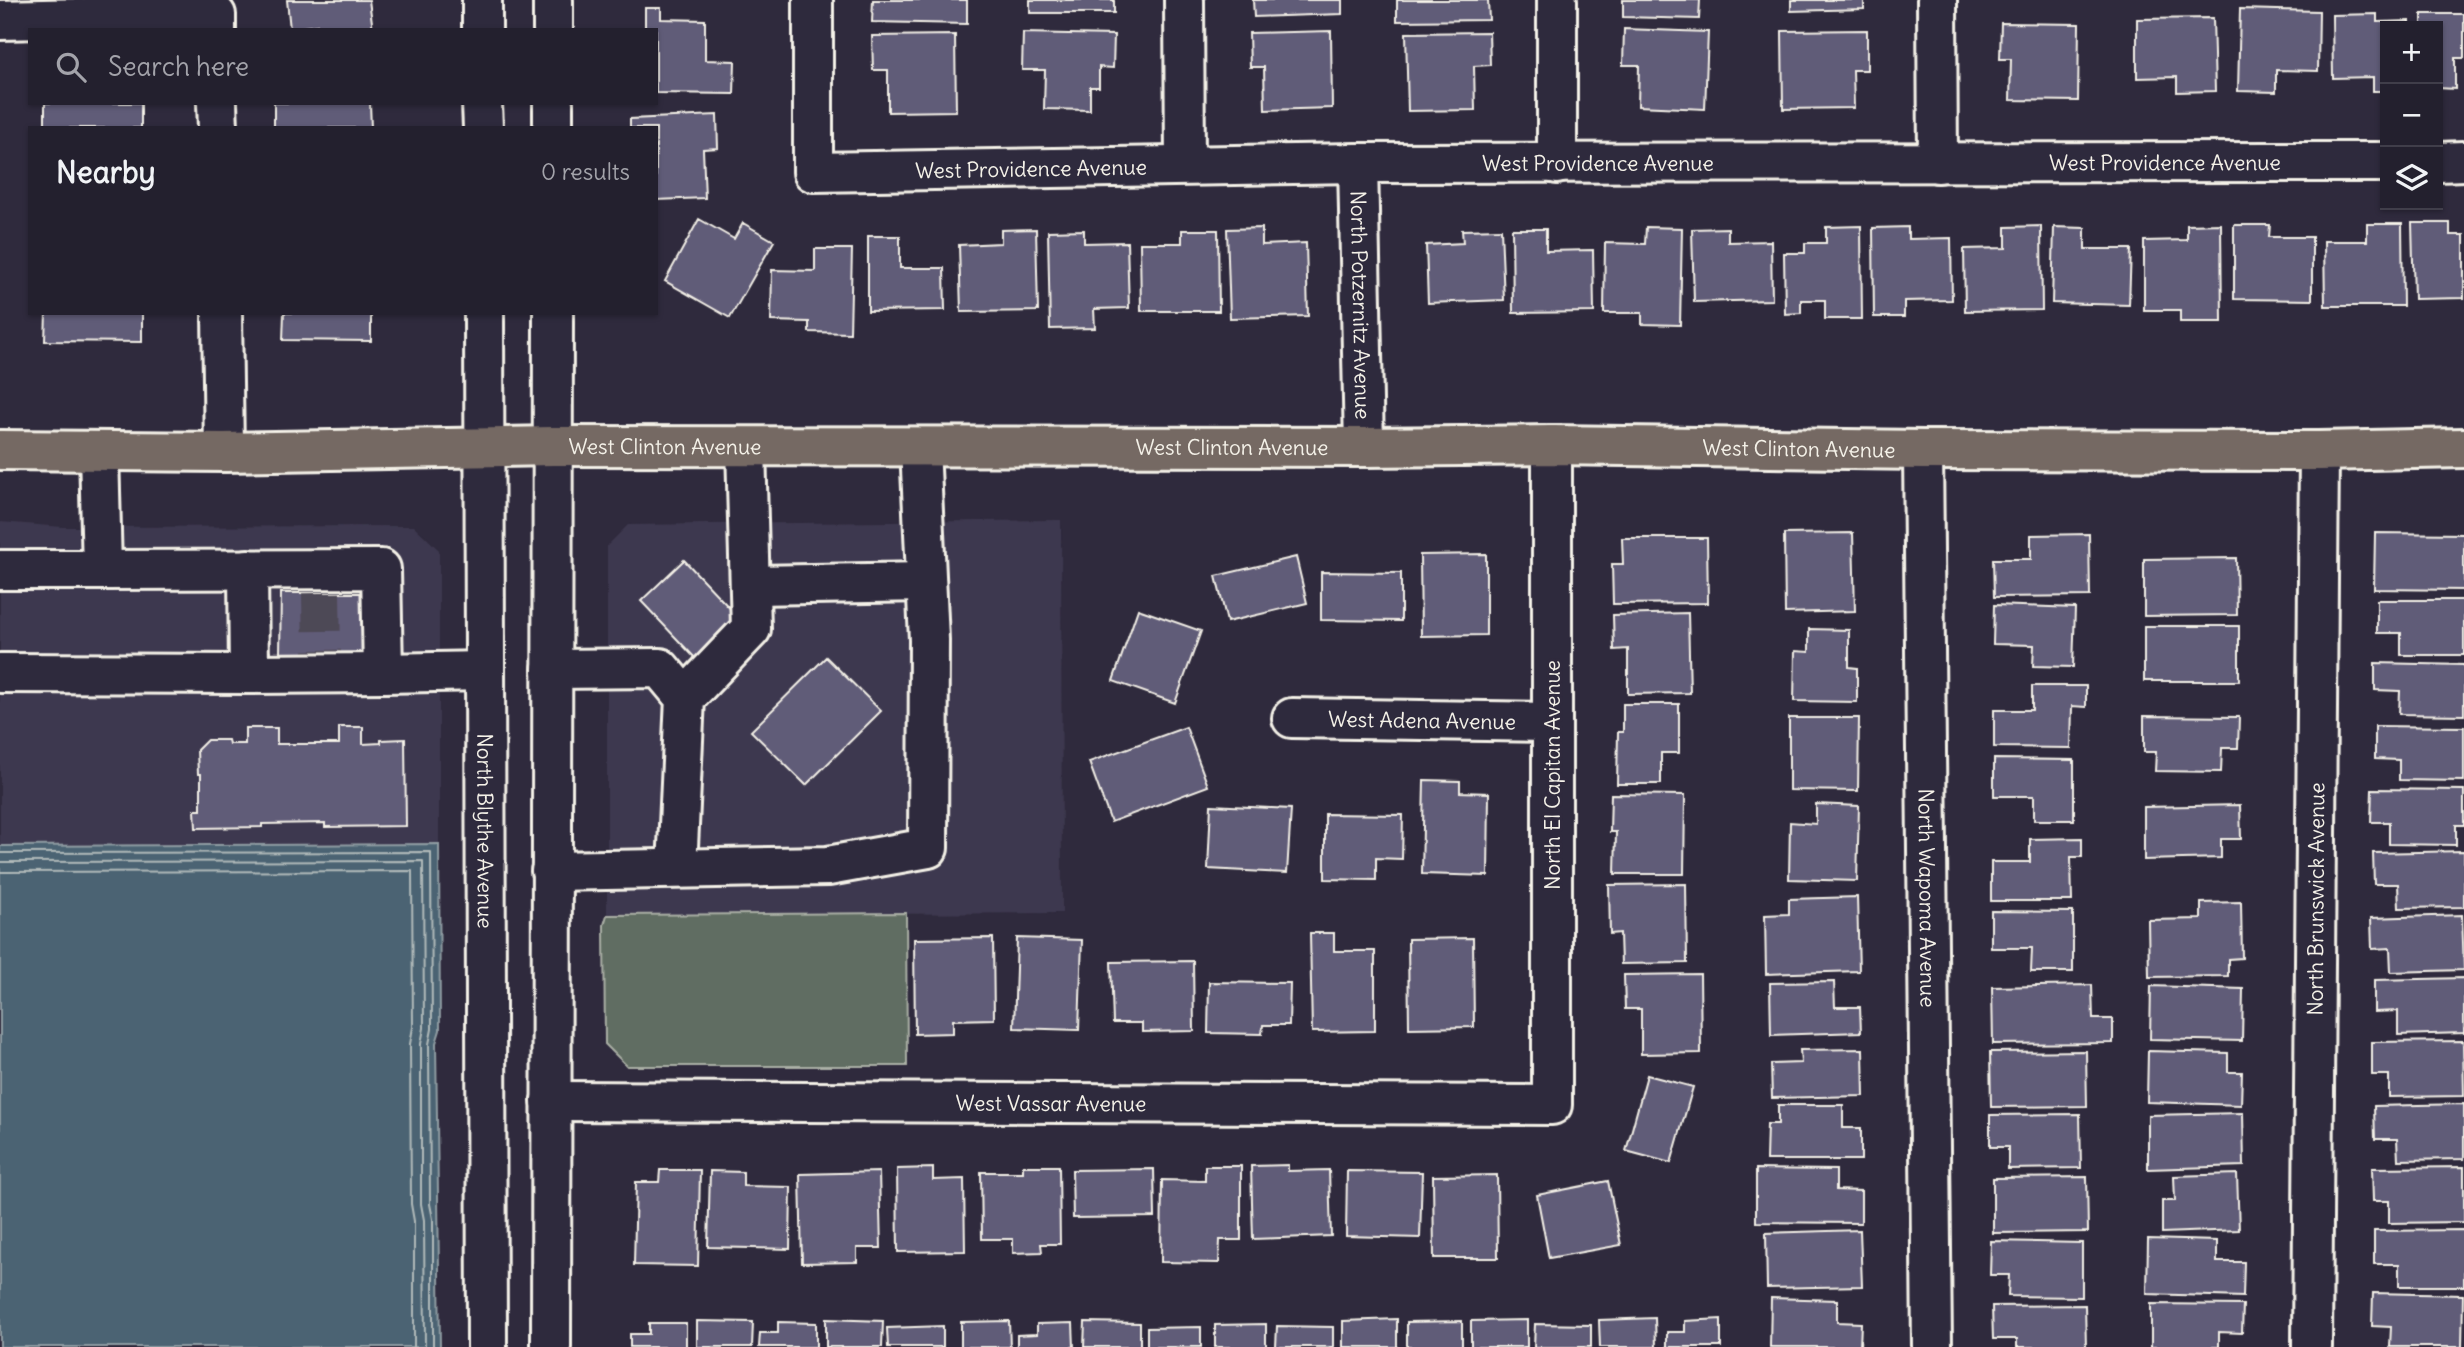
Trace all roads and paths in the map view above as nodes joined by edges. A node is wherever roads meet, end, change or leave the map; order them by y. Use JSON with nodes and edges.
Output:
{"nodes":[{"id":1,"x":482,"y":0,"type":"edge"},
{"id":2,"x":553,"y":0,"type":"edge"},
{"id":3,"x":813,"y":0,"type":"edge"},
{"id":4,"x":1184,"y":0,"type":"edge"},
{"id":5,"x":1557,"y":0,"type":"edge"},
{"id":6,"x":1937,"y":0,"type":"edge"},
{"id":7,"x":0,"y":20,"type":"edge"},
{"id":8,"x":216,"y":23,"type":"edge"},
{"id":9,"x":482,"y":28,"type":"edge"},
{"id":10,"x":553,"y":28,"type":"edge"},
{"id":11,"x":217,"y":105,"type":"edge"},
{"id":12,"x":482,"y":105,"type":"edge"},
{"id":13,"x":553,"y":105,"type":"edge"},
{"id":14,"x":218,"y":126,"type":"edge"},
{"id":15,"x":482,"y":126,"type":"edge"},
{"id":16,"x":553,"y":126,"type":"edge"},
{"id":17,"x":2380,"y":162,"type":"edge"},
{"id":18,"x":2443,"y":162,"type":"edge"},
{"id":19,"x":2464,"y":162,"type":"edge"},
{"id":20,"x":1358,"y":163,"type":"junction"},
{"id":21,"x":1938,"y":163,"type":"junction"},
{"id":22,"x":1557,"y":164,"type":"junction"},
{"id":23,"x":1185,"y":165,"type":"junction"},
{"id":24,"x":222,"y":315,"type":"edge"},
{"id":25,"x":484,"y":315,"type":"edge"},
{"id":26,"x":553,"y":315,"type":"edge"},
{"id":27,"x":1552,"y":445,"type":"junction"},
{"id":28,"x":552,"y":446,"type":"junction"},
{"id":29,"x":485,"y":447,"type":"junction"},
{"id":30,"x":746,"y":447,"type":"junction"},
{"id":31,"x":920,"y":447,"type":"junction"},
{"id":32,"x":1364,"y":447,"type":"junction"},
{"id":33,"x":2464,"y":448,"type":"edge"},
{"id":34,"x":0,"y":450,"type":"edge"},
{"id":35,"x":1923,"y":450,"type":"junction"},
{"id":36,"x":99,"y":451,"type":"junction"},
{"id":37,"x":2319,"y":451,"type":"junction"},
{"id":38,"x":224,"y":452,"type":"junction"},
{"id":39,"x":248,"y":569,"type":"junction"},
{"id":40,"x":0,"y":570,"type":"edge"},
{"id":41,"x":102,"y":570,"type":"junction"},
{"id":42,"x":926,"y":582,"type":"junction"},
{"id":43,"x":750,"y":585,"type":"junction"},
{"id":44,"x":552,"y":669,"type":"junction"},
{"id":45,"x":485,"y":671,"type":"junction"},
{"id":46,"x":0,"y":673,"type":"edge"},
{"id":47,"x":383,"y":673,"type":"junction"},
{"id":48,"x":249,"y":674,"type":"junction"},
{"id":49,"x":684,"y":698,"type":"junction"},
{"id":50,"x":1292,"y":718,"type":"dead end"},
{"id":51,"x":1552,"y":722,"type":"junction"},
{"id":52,"x":677,"y":868,"type":"junction"},
{"id":53,"x":551,"y":871,"type":"junction"},
{"id":54,"x":551,"y":1101,"type":"junction"},
{"id":55,"x":1552,"y":1105,"type":"joint"},
{"id":56,"x":487,"y":1347,"type":"edge"},
{"id":57,"x":551,"y":1347,"type":"edge"},
{"id":58,"x":1932,"y":1347,"type":"edge"},
{"id":59,"x":2312,"y":1347,"type":"edge"}],
"edges":[{"from":1,"to":9,"type":"street"},
{"from":2,"to":10,"type":"street"},
{"from":3,"to":23,"type":"street","name":"West Providence Avenue"},
{"from":4,"to":23,"type":"street"},
{"from":5,"to":22,"type":"street"},
{"from":6,"to":21,"type":"street"},
{"from":7,"to":8,"type":"street"},
{"from":11,"to":14,"type":"street"},
{"from":12,"to":15,"type":"street"},
{"from":13,"to":16,"type":"street"},
{"from":17,"to":21,"type":"street","name":"West Providence Avenue"},
{"from":18,"to":19,"type":"street"},
{"from":20,"to":22,"type":"street","name":"West Providence Avenue"},
{"from":20,"to":23,"type":"street","name":"West Providence Avenue"},
{"from":20,"to":32,"type":"street","name":"North Potzernitz Avenue"},
{"from":21,"to":22,"type":"street","name":"West Providence Avenue"},
{"from":24,"to":38,"type":"street"},
{"from":25,"to":29,"type":"street","name":"North Blythe Avenue"},
{"from":26,"to":28,"type":"street"},
{"from":27,"to":32,"type":"main road","name":"West Clinton Avenue"},
{"from":27,"to":35,"type":"main road","name":"West Clinton Avenue"},
{"from":27,"to":51,"type":"street","name":"North El Capitan Avenue"},
{"from":28,"to":29,"type":"main road","name":"West Clinton Avenue"},
{"from":28,"to":30,"type":"main road","name":"West Clinton Avenue"},
{"from":28,"to":44,"type":"street"},
{"from":29,"to":38,"type":"main road","name":"West Clinton Avenue"},
{"from":29,"to":45,"type":"street","name":"North Blythe Avenue"},
{"from":30,"to":31,"type":"main road","name":"West Clinton Avenue"},
{"from":30,"to":43,"type":"street"},
{"from":31,"to":32,"type":"main road","name":"West Clinton Avenue"},
{"from":31,"to":42,"type":"street"},
{"from":33,"to":37,"type":"main road","name":"West Clinton Avenue"},
{"from":34,"to":36,"type":"main road","name":"West Clinton Avenue"},
{"from":35,"to":37,"type":"main road","name":"West Clinton Avenue"},
{"from":35,"to":58,"type":"street","name":"North Wapoma Avenue"},
{"from":36,"to":38,"type":"main road","name":"West Clinton Avenue"},
{"from":36,"to":41,"type":"street"},
{"from":37,"to":59,"type":"street","name":"North Brunswick Avenue"},
{"from":39,"to":41,"type":"street"},
{"from":39,"to":47,"type":"street"},
{"from":39,"to":48,"type":"street"},
{"from":40,"to":41,"type":"street"},
{"from":42,"to":43,"type":"street"},
{"from":42,"to":52,"type":"street"},
{"from":43,"to":49,"type":"street"},
{"from":44,"to":49,"type":"street"},
{"from":44,"to":53,"type":"street"},
{"from":45,"to":47,"type":"street"},
{"from":45,"to":56,"type":"street","name":"North Blythe Avenue"},
{"from":46,"to":48,"type":"street"},
{"from":47,"to":48,"type":"street"},
{"from":49,"to":52,"type":"street"},
{"from":50,"to":51,"type":"street","name":"West Adena Avenue"},
{"from":51,"to":55,"type":"street","name":"North El Capitan Avenue"},
{"from":52,"to":53,"type":"street"},
{"from":53,"to":54,"type":"street"},
{"from":54,"to":55,"type":"street","name":"West Vassar Avenue"},
{"from":54,"to":57,"type":"street"}]}
